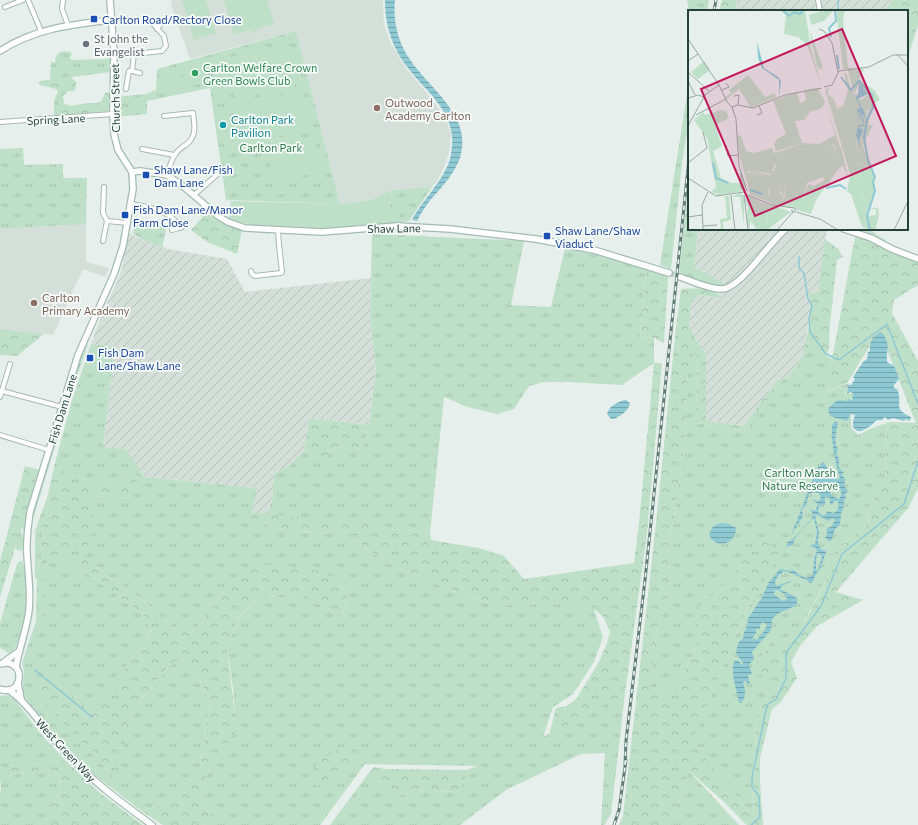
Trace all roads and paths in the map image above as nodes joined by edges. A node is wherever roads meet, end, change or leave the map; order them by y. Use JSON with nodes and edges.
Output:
{"nodes":[{"id":1,"x":23,"y":0,"type":"edge"},
{"id":2,"x":28,"y":0,"type":"edge"},
{"id":3,"x":63,"y":0,"type":"edge"},
{"id":4,"x":110,"y":0,"type":"edge"},
{"id":5,"x":818,"y":0,"type":"edge"},
{"id":6,"x":5,"y":7,"type":"dead end"},
{"id":7,"x":820,"y":10,"type":"edge"},
{"id":8,"x":111,"y":20,"type":"junction"},
{"id":9,"x":162,"y":22,"type":"dead end"},
{"id":10,"x":68,"y":25,"type":"junction"},
{"id":11,"x":154,"y":25,"type":"dead end"},
{"id":12,"x":158,"y":29,"type":"junction"},
{"id":13,"x":41,"y":31,"type":"junction"},
{"id":14,"x":0,"y":50,"type":"edge"},
{"id":15,"x":114,"y":53,"type":"junction"},
{"id":16,"x":134,"y":54,"type":"junction"},
{"id":17,"x":132,"y":71,"type":"junction"},
{"id":18,"x":140,"y":73,"type":"dead end"},
{"id":19,"x":126,"y":89,"type":"dead end"},
{"id":20,"x":192,"y":112,"type":"junction"},
{"id":21,"x":198,"y":112,"type":"dead end"},
{"id":22,"x":113,"y":114,"type":"junction"},
{"id":23,"x":164,"y":116,"type":"dead end"},
{"id":24,"x":0,"y":122,"type":"edge"},
{"id":25,"x":142,"y":149,"type":"dead end"},
{"id":26,"x":174,"y":155,"type":"junction"},
{"id":27,"x":132,"y":172,"type":"junction"},
{"id":28,"x":220,"y":172,"type":"dead end"},
{"id":29,"x":167,"y":175,"type":"junction"},
{"id":30,"x":104,"y":187,"type":"dead end"},
{"id":31,"x":194,"y":195,"type":"junction"},
{"id":32,"x":131,"y":204,"type":"junction"},
{"id":33,"x":107,"y":220,"type":"junction"},
{"id":34,"x":128,"y":223,"type":"junction"},
{"id":35,"x":172,"y":230,"type":"dead end"},
{"id":36,"x":278,"y":230,"type":"junction"},
{"id":37,"x":785,"y":230,"type":"edge"},
{"id":38,"x":847,"y":230,"type":"edge"},
{"id":39,"x":103,"y":241,"type":"dead end"},
{"id":40,"x":918,"y":259,"type":"edge"},
{"id":41,"x":251,"y":271,"type":"dead end"},
{"id":42,"x":669,"y":274,"type":"tunnel mouth"},
{"id":43,"x":680,"y":277,"type":"tunnel mouth"},
{"id":44,"x":10,"y":364,"type":"dead end"},
{"id":45,"x":2,"y":391,"type":"junction"},
{"id":46,"x":0,"y":396,"type":"edge"},
{"id":47,"x":62,"y":407,"type":"junction"},
{"id":48,"x":0,"y":435,"type":"edge"},
{"id":49,"x":49,"y":450,"type":"junction"},
{"id":50,"x":18,"y":652,"type":"junction"},
{"id":51,"x":2,"y":663,"type":"edge"},
{"id":52,"x":16,"y":667,"type":"junction"},
{"id":53,"x":18,"y":683,"type":"junction"},
{"id":54,"x":3,"y":690,"type":"edge"},
{"id":55,"x":21,"y":699,"type":"junction"},
{"id":56,"x":152,"y":825,"type":"edge"}],
"edges":[{"from":1,"to":6,"type":"street"},
{"from":2,"to":13,"type":"street"},
{"from":3,"to":10,"type":"street"},
{"from":4,"to":8,"type":"street","name":"Church Street"},
{"from":5,"to":7,"type":"street"},
{"from":8,"to":10,"type":"street"},
{"from":8,"to":15,"type":"street","name":"Church Street"},
{"from":9,"to":12,"type":"street"},
{"from":10,"to":13,"type":"street"},
{"from":11,"to":12,"type":"street"},
{"from":12,"to":16,"type":"street"},
{"from":13,"to":14,"type":"street"},
{"from":15,"to":16,"type":"street"},
{"from":15,"to":22,"type":"street","name":"Church Street"},
{"from":16,"to":17,"type":"street"},
{"from":17,"to":18,"type":"street"},
{"from":17,"to":19,"type":"street"},
{"from":20,"to":21,"type":"street"},
{"from":20,"to":23,"type":"street"},
{"from":20,"to":26,"type":"street"},
{"from":22,"to":24,"type":"street","name":"Spring Lane"},
{"from":22,"to":27,"type":"street","name":"Church Street"},
{"from":25,"to":26,"type":"street"},
{"from":26,"to":29,"type":"street"},
{"from":27,"to":29,"type":"street","name":"Shaw Lane"},
{"from":27,"to":32,"type":"street","name":"Fish Dam Lane"},
{"from":28,"to":31,"type":"street"},
{"from":29,"to":31,"type":"street","name":"Shaw Lane"},
{"from":30,"to":33,"type":"street"},
{"from":31,"to":36,"type":"street","name":"Shaw Lane"},
{"from":32,"to":34,"type":"street","name":"Fish Dam Lane"},
{"from":32,"to":35,"type":"street"},
{"from":33,"to":34,"type":"street"},
{"from":33,"to":39,"type":"street"},
{"from":34,"to":47,"type":"street","name":"Fish Dam Lane"},
{"from":36,"to":41,"type":"street"},
{"from":36,"to":42,"type":"street","name":"Shaw Lane"},
{"from":37,"to":43,"type":"street"},
{"from":38,"to":40,"type":"street"},
{"from":44,"to":45,"type":"street"},
{"from":45,"to":46,"type":"street"},
{"from":45,"to":47,"type":"street"},
{"from":47,"to":49,"type":"street","name":"Fish Dam Lane"},
{"from":48,"to":49,"type":"street"},
{"from":49,"to":50,"type":"street","name":"Fish Dam Lane"},
{"from":50,"to":51,"type":"street"},
{"from":50,"to":52,"type":"street","name":"Fish Dam Lane"},
{"from":51,"to":52,"type":"street"},
{"from":52,"to":53,"type":"street","name":"Fish Dam Lane"},
{"from":53,"to":54,"type":"street"},
{"from":53,"to":55,"type":"street","name":"West Green Way"},
{"from":54,"to":55,"type":"street","name":"West Green Way"},
{"from":55,"to":56,"type":"street","name":"West Green Way"}]}
